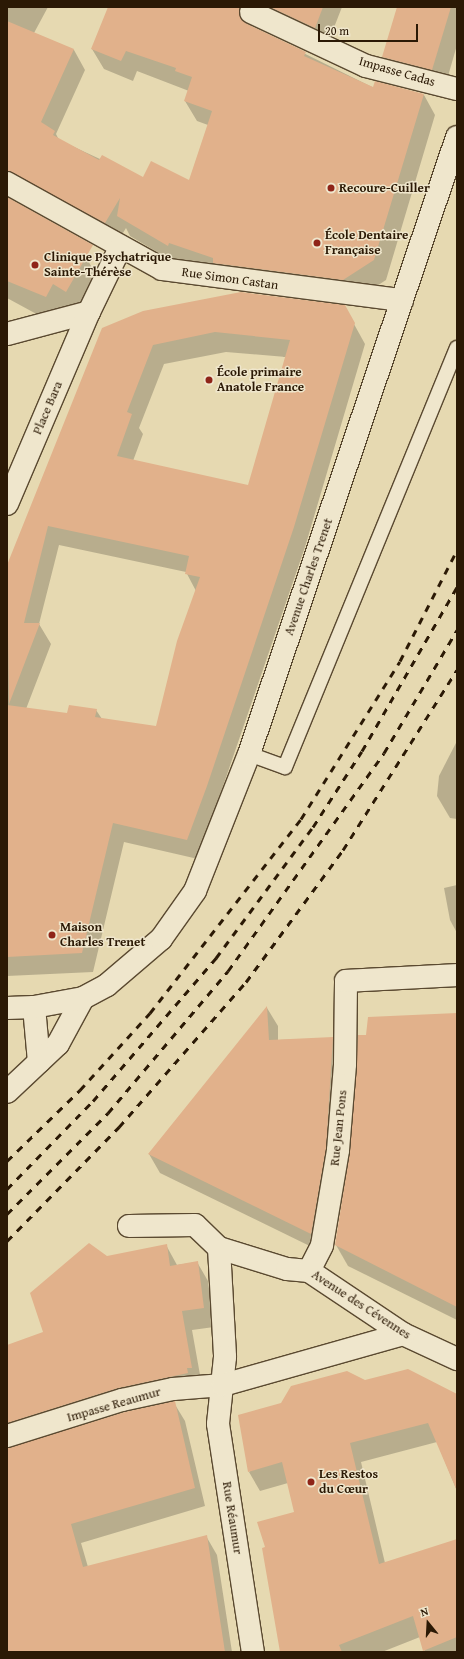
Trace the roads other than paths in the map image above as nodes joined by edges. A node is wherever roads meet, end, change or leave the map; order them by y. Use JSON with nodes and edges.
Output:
{"nodes":[{"id":1,"x":251,"y":12,"type":"dead end"},
{"id":2,"x":457,"y":89,"type":"edge"},
{"id":3,"x":457,"y":137,"type":"edge"},
{"id":4,"x":7,"y":183,"type":"edge"},
{"id":5,"x":120,"y":248,"type":"junction"},
{"id":6,"x":402,"y":300,"type":"junction"},
{"id":7,"x":89,"y":312,"type":"junction"},
{"id":8,"x":7,"y":334,"type":"edge"},
{"id":9,"x":457,"y":348,"type":"edge"},
{"id":10,"x":7,"y":504,"type":"edge"},
{"id":11,"x":249,"y":754,"type":"junction"},
{"id":12,"x":457,"y":975,"type":"edge"},
{"id":13,"x":83,"y":998,"type":"junction"},
{"id":14,"x":34,"y":1007,"type":"junction"},
{"id":15,"x":7,"y":1008,"type":"edge"},
{"id":16,"x":39,"y":1062,"type":"junction"},
{"id":17,"x":7,"y":1092,"type":"edge"},
{"id":18,"x":129,"y":1226,"type":"dead end"},
{"id":19,"x":219,"y":1248,"type":"junction"},
{"id":20,"x":309,"y":1271,"type":"junction"},
{"id":21,"x":402,"y":1334,"type":"junction"},
{"id":22,"x":457,"y":1359,"type":"edge"},
{"id":23,"x":223,"y":1385,"type":"junction"},
{"id":24,"x":7,"y":1436,"type":"edge"},
{"id":25,"x":253,"y":1652,"type":"edge"}],
"edges":[{"from":1,"to":2,"type":"street","name":"Impasse Cadas"},
{"from":3,"to":6,"type":"street","name":"Avenue Charles Trenet"},
{"from":4,"to":5,"type":"street","name":"Rue Simon Castan"},
{"from":5,"to":6,"type":"street","name":"Rue Simon Castan"},
{"from":5,"to":7,"type":"street","name":"Place Bara"},
{"from":6,"to":11,"type":"street","name":"Avenue Charles Trenet"},
{"from":7,"to":8,"type":"street"},
{"from":7,"to":10,"type":"street","name":"Place Bara"},
{"from":9,"to":11,"type":"lane"},
{"from":11,"to":13,"type":"street","name":"Avenue Charles Trenet"},
{"from":12,"to":20,"type":"street","name":"Rue Jean Pons"},
{"from":13,"to":14,"type":"street"},
{"from":13,"to":16,"type":"street"},
{"from":14,"to":15,"type":"street"},
{"from":14,"to":16,"type":"street"},
{"from":16,"to":17,"type":"street"},
{"from":18,"to":19,"type":"street","name":"Avenue des Cévennes"},
{"from":19,"to":20,"type":"street","name":"Avenue des Cévennes"},
{"from":19,"to":23,"type":"street","name":"Rue Réaumur"},
{"from":20,"to":21,"type":"street","name":"Avenue des Cévennes"},
{"from":21,"to":22,"type":"street","name":"Avenue des Cévennes"},
{"from":21,"to":23,"type":"street"},
{"from":23,"to":24,"type":"street","name":"Impasse Reaumur"},
{"from":23,"to":25,"type":"street","name":"Rue Réaumur"}]}
